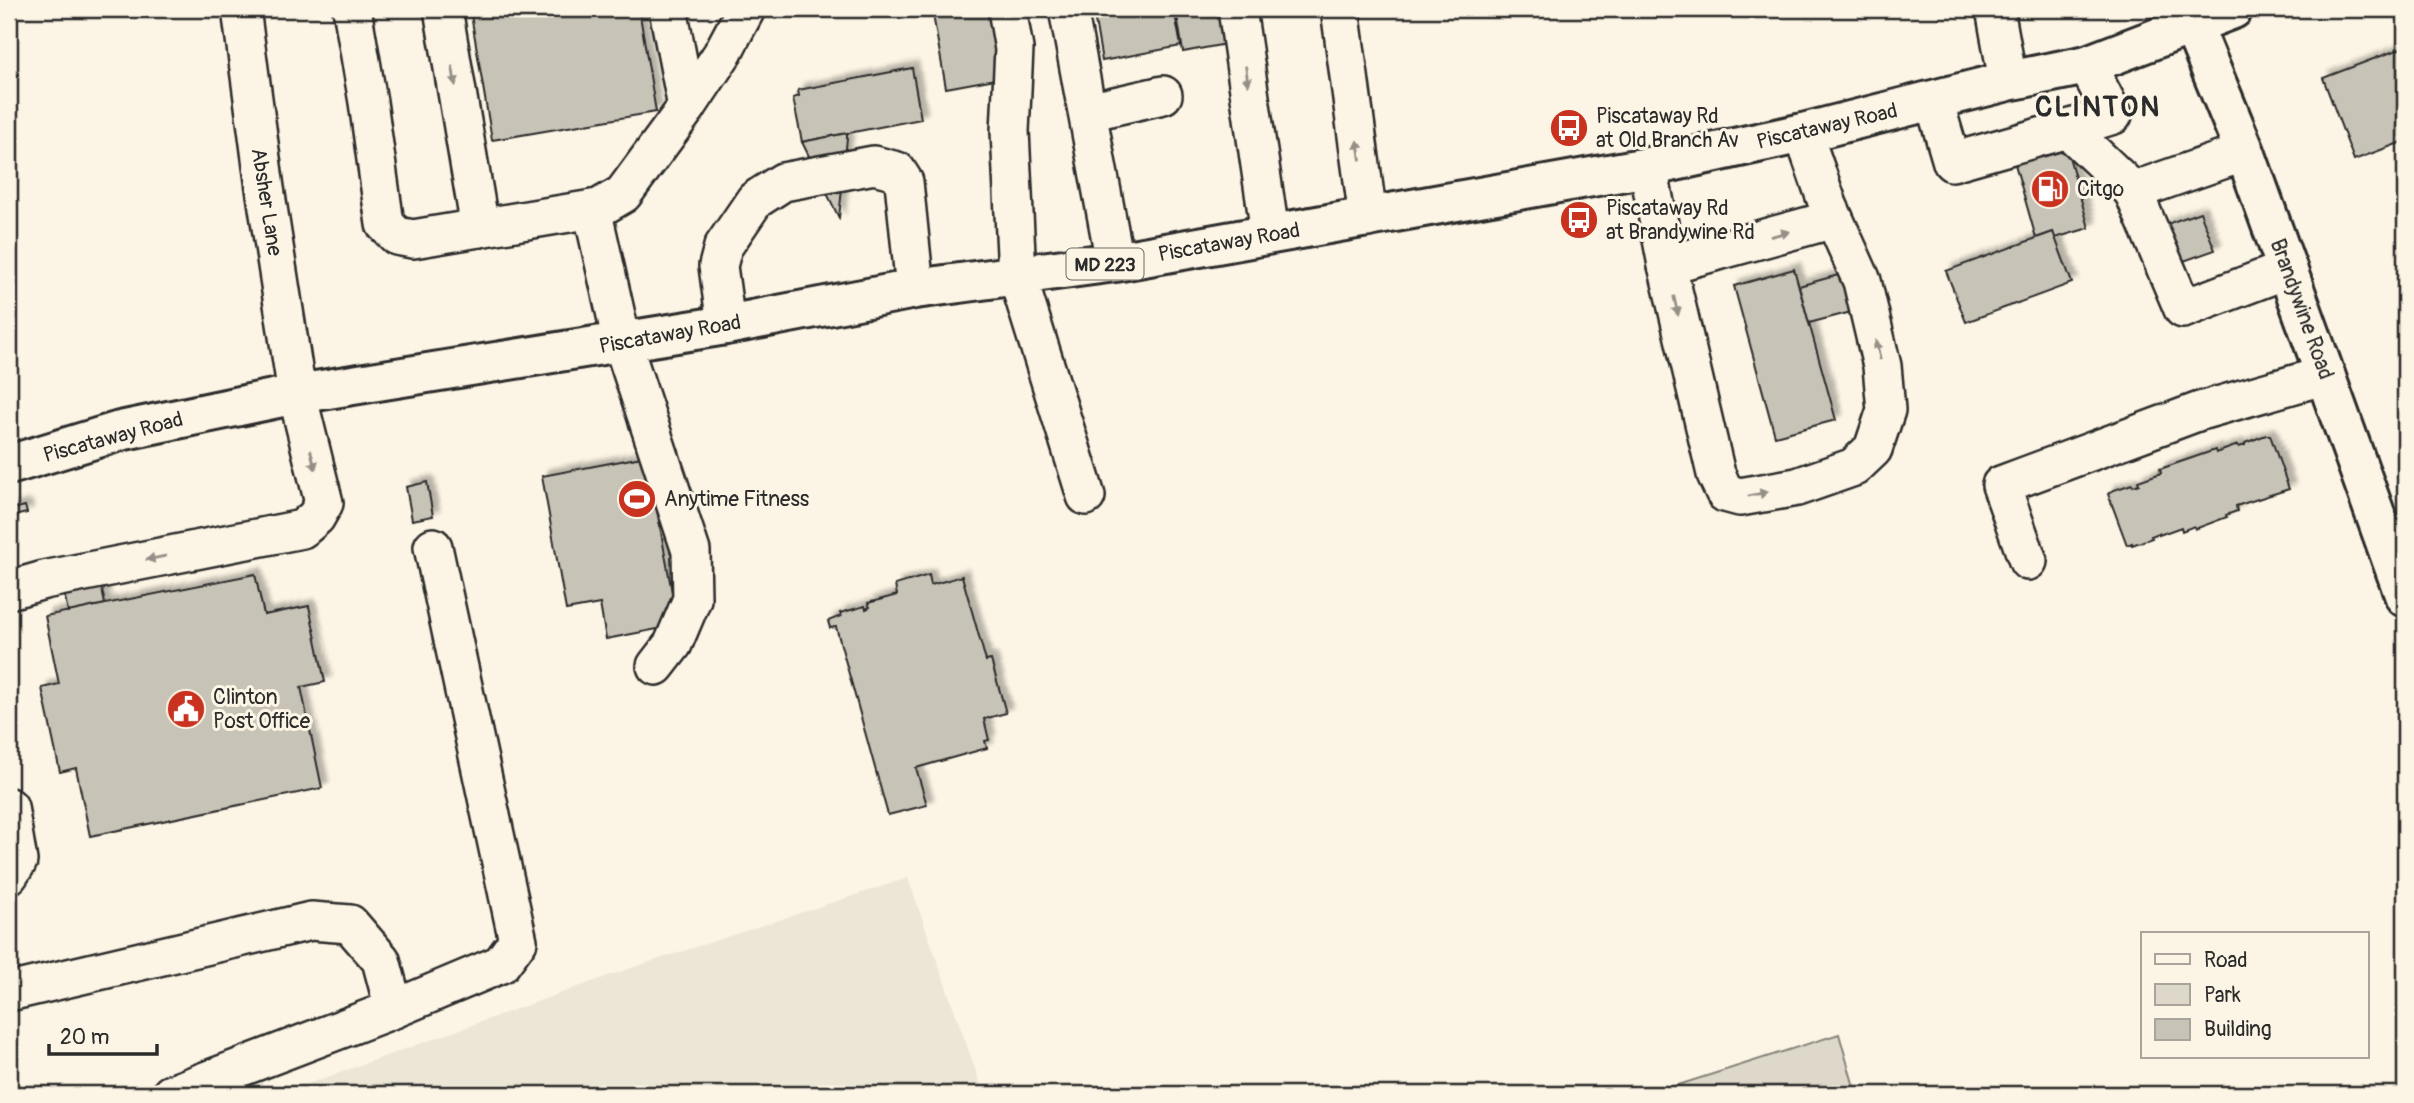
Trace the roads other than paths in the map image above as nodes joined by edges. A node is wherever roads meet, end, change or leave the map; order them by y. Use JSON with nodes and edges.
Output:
{"nodes":[{"id":1,"x":241,"y":9,"type":"edge"},
{"id":2,"x":352,"y":9,"type":"edge"},
{"id":3,"x":443,"y":9,"type":"edge"},
{"id":4,"x":667,"y":9,"type":"edge"},
{"id":5,"x":746,"y":9,"type":"edge"},
{"id":6,"x":1007,"y":9,"type":"edge"},
{"id":7,"x":1068,"y":9,"type":"edge"},
{"id":8,"x":1237,"y":9,"type":"edge"},
{"id":9,"x":1340,"y":9,"type":"edge"},
{"id":10,"x":1995,"y":9,"type":"edge"},
{"id":11,"x":2232,"y":9,"type":"edge"},
{"id":12,"x":2189,"y":16,"type":"edge"},
{"id":13,"x":2088,"y":65,"type":"junction"},
{"id":14,"x":2008,"y":81,"type":"junction"},
{"id":15,"x":1163,"y":95,"type":"dead end"},
{"id":16,"x":1934,"y":101,"type":"junction"},
{"id":17,"x":687,"y":107,"type":"junction"},
{"id":18,"x":1088,"y":112,"type":"junction"},
{"id":19,"x":2068,"y":129,"type":"junction"},
{"id":20,"x":1803,"y":133,"type":"junction"},
{"id":21,"x":2245,"y":152,"type":"junction"},
{"id":22,"x":1648,"y":167,"type":"junction"},
{"id":23,"x":2133,"y":191,"type":"junction"},
{"id":24,"x":592,"y":209,"type":"junction"},
{"id":25,"x":1368,"y":218,"type":"junction"},
{"id":26,"x":1834,"y":219,"type":"junction"},
{"id":27,"x":480,"y":228,"type":"junction"},
{"id":28,"x":1270,"y":233,"type":"junction"},
{"id":29,"x":1115,"y":262,"type":"junction"},
{"id":30,"x":1667,"y":265,"type":"junction"},
{"id":31,"x":2288,"y":270,"type":"junction"},
{"id":32,"x":1017,"y":275,"type":"junction"},
{"id":33,"x":915,"y":289,"type":"junction"},
{"id":34,"x":726,"y":325,"type":"junction"},
{"id":35,"x":622,"y":342,"type":"junction"},
{"id":36,"x":2326,"y":375,"type":"junction"},
{"id":37,"x":297,"y":394,"type":"junction"},
{"id":38,"x":9,"y":465,"type":"edge"},
{"id":39,"x":1086,"y":496,"type":"dead end"},
{"id":40,"x":433,"y":547,"type":"dead end"},
{"id":41,"x":2028,"y":561,"type":"dead end"},
{"id":42,"x":9,"y":590,"type":"edge"},
{"id":43,"x":2405,"y":597,"type":"edge"},
{"id":44,"x":656,"y":666,"type":"dead end"},
{"id":45,"x":9,"y":807,"type":"edge"},
{"id":46,"x":9,"y":875,"type":"edge"},
{"id":47,"x":9,"y":992,"type":"edge"},
{"id":48,"x":394,"y":1009,"type":"junction"},
{"id":49,"x":171,"y":1094,"type":"edge"}],
"edges":[{"from":1,"to":37,"type":"street","name":"Absher Lane"},
{"from":2,"to":27,"type":"street"},
{"from":3,"to":27,"type":"street","one_way":true},
{"from":4,"to":17,"type":"street"},
{"from":5,"to":17,"type":"street"},
{"from":6,"to":32,"type":"street"},
{"from":7,"to":18,"type":"street"},
{"from":8,"to":28,"type":"street","one_way":true},
{"from":25,"to":9,"type":"street","one_way":true},
{"from":10,"to":14,"type":"street"},
{"from":11,"to":12,"type":"main road","number":"MD 223"},
{"from":12,"to":13,"type":"main road","name":"Piscataway Road","number":"MD 223"},
{"from":12,"to":21,"type":"main road","name":"Brandywine Road"},
{"from":13,"to":14,"type":"main road","name":"Piscataway Road","number":"MD 223"},
{"from":13,"to":19,"type":"street"},
{"from":14,"to":16,"type":"main road","name":"Piscataway Road","number":"MD 223"},
{"from":15,"to":18,"type":"street"},
{"from":16,"to":19,"type":"street"},
{"from":16,"to":20,"type":"main road","name":"Piscataway Road","number":"MD 223"},
{"from":17,"to":24,"type":"street"},
{"from":18,"to":29,"type":"street"},
{"from":19,"to":23,"type":"street"},
{"from":20,"to":22,"type":"main road","name":"Piscataway Road","number":"MD 223"},
{"from":20,"to":26,"type":"street"},
{"from":21,"to":23,"type":"street"},
{"from":21,"to":31,"type":"main road","name":"Brandywine Road"},
{"from":22,"to":25,"type":"main road","name":"Piscataway Road","number":"MD 223"},
{"from":22,"to":30,"type":"street"},
{"from":23,"to":31,"type":"street"},
{"from":24,"to":27,"type":"street"},
{"from":24,"to":35,"type":"street"},
{"from":25,"to":28,"type":"main road","name":"Piscataway Road","number":"MD 223"},
{"from":30,"to":26,"type":"street","one_way":true},
{"from":30,"to":26,"type":"street","one_way":true},
{"from":28,"to":29,"type":"main road","name":"Piscataway Road","number":"MD 223"},
{"from":29,"to":32,"type":"main road","name":"Piscataway Road","number":"MD 223"},
{"from":31,"to":36,"type":"main road","name":"Brandywine Road"},
{"from":32,"to":33,"type":"main road","name":"Piscataway Road","number":"MD 223"},
{"from":32,"to":39,"type":"street"},
{"from":33,"to":34,"type":"main road","name":"Piscataway Road","number":"MD 223"},
{"from":33,"to":34,"type":"street"},
{"from":34,"to":35,"type":"main road","name":"Piscataway Road","number":"MD 223"},
{"from":35,"to":37,"type":"main road","name":"Piscataway Road","number":"MD 223"},
{"from":35,"to":44,"type":"street"},
{"from":36,"to":41,"type":"street"},
{"from":36,"to":43,"type":"main road","name":"Brandywine Road"},
{"from":37,"to":38,"type":"main road","name":"Piscataway Road","number":"MD 223"},
{"from":37,"to":42,"type":"street","name":"Absher Lane","one_way":true},
{"from":40,"to":48,"type":"street"},
{"from":45,"to":46,"type":"street"},
{"from":47,"to":48,"type":"street"},
{"from":48,"to":49,"type":"street"}]}
